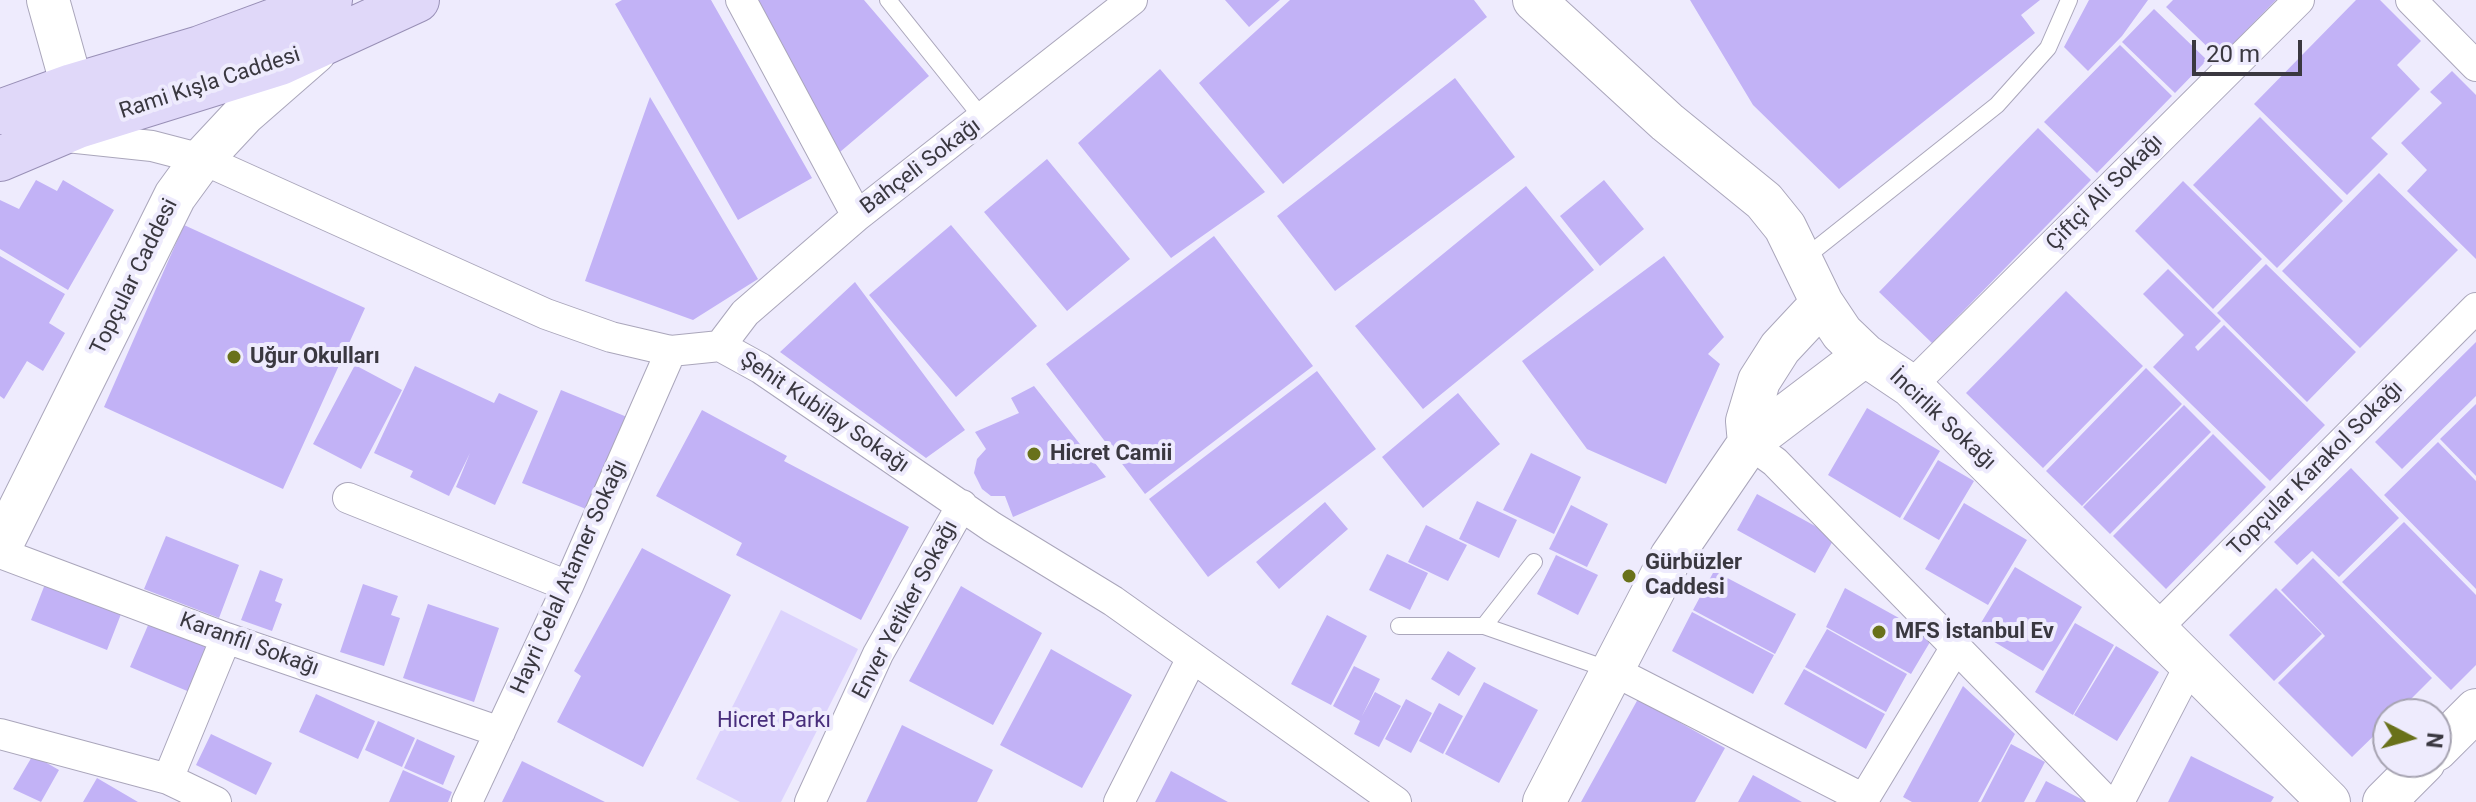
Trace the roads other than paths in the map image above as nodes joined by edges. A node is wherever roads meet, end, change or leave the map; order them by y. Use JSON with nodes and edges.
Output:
{"nodes":[{"id":1,"x":48,"y":0,"type":"edge"},
{"id":2,"x":330,"y":0,"type":"edge"},
{"id":3,"x":417,"y":0,"type":"edge"},
{"id":4,"x":741,"y":0,"type":"edge"},
{"id":5,"x":888,"y":0,"type":"edge"},
{"id":6,"x":1132,"y":0,"type":"edge"},
{"id":7,"x":1534,"y":0,"type":"edge"},
{"id":8,"x":2069,"y":0,"type":"edge"},
{"id":9,"x":2299,"y":0,"type":"edge"},
{"id":10,"x":2411,"y":0,"type":"edge"},
{"id":11,"x":323,"y":45,"type":"junction"},
{"id":12,"x":2476,"y":66,"type":"edge"},
{"id":13,"x":72,"y":86,"type":"junction"},
{"id":14,"x":0,"y":112,"type":"edge"},
{"id":15,"x":984,"y":120,"type":"junction"},
{"id":16,"x":49,"y":136,"type":"junction"},
{"id":17,"x":0,"y":159,"type":"edge"},
{"id":18,"x":202,"y":159,"type":"junction"},
{"id":19,"x":857,"y":216,"type":"junction"},
{"id":20,"x":1802,"y":260,"type":"junction"},
{"id":21,"x":1822,"y":303,"type":"junction"},
{"id":22,"x":2476,"y":308,"type":"edge"},
{"id":23,"x":720,"y":346,"type":"junction"},
{"id":24,"x":671,"y":351,"type":"junction"},
{"id":25,"x":1865,"y":355,"type":"junction"},
{"id":26,"x":1911,"y":386,"type":"junction"},
{"id":27,"x":1749,"y":443,"type":"junction"},
{"id":28,"x":348,"y":498,"type":"dead end"},
{"id":29,"x":962,"y":505,"type":"junction"},
{"id":30,"x":0,"y":550,"type":"edge"},
{"id":31,"x":1534,"y":562,"type":"dead end"},
{"id":32,"x":568,"y":586,"type":"junction"},
{"id":33,"x":1399,"y":626,"type":"dead end"},
{"id":34,"x":1484,"y":626,"type":"junction"},
{"id":35,"x":2156,"y":629,"type":"junction"},
{"id":36,"x":226,"y":638,"type":"junction"},
{"id":37,"x":1956,"y":647,"type":"junction"},
{"id":38,"x":1192,"y":658,"type":"junction"},
{"id":39,"x":2190,"y":665,"type":"junction"},
{"id":40,"x":1612,"y":670,"type":"junction"},
{"id":41,"x":2476,"y":710,"type":"edge"},
{"id":42,"x":500,"y":732,"type":"junction"},
{"id":43,"x":0,"y":734,"type":"edge"},
{"id":44,"x":2452,"y":734,"type":"edge"},
{"id":45,"x":2408,"y":778,"type":"edge"},
{"id":46,"x":168,"y":779,"type":"junction"},
{"id":47,"x":1863,"y":800,"type":"edge"},
{"id":48,"x":216,"y":802,"type":"edge"},
{"id":49,"x":467,"y":802,"type":"edge"},
{"id":50,"x":810,"y":802,"type":"edge"},
{"id":51,"x":1119,"y":802,"type":"edge"},
{"id":52,"x":1396,"y":802,"type":"edge"},
{"id":53,"x":1544,"y":802,"type":"edge"},
{"id":54,"x":2107,"y":802,"type":"edge"},
{"id":55,"x":2119,"y":802,"type":"edge"},
{"id":56,"x":2329,"y":802,"type":"edge"},
{"id":57,"x":2384,"y":802,"type":"edge"}],
"edges":[{"from":1,"to":13,"type":"street"},
{"from":2,"to":13,"type":"main road","name":"Rami Kışla Caddesi"},
{"from":3,"to":11,"type":"main road","name":"Rami Kışla Caddesi"},
{"from":4,"to":19,"type":"street"},
{"from":5,"to":15,"type":"lane"},
{"from":6,"to":15,"type":"street","name":"Bahçeli Sokağı"},
{"from":7,"to":20,"type":"street","name":"İncirlik Sokağı"},
{"from":8,"to":20,"type":"lane"},
{"from":9,"to":26,"type":"street","name":"Çiftçi Ali Sokağı"},
{"from":10,"to":12,"type":"street"},
{"from":11,"to":16,"type":"main road","name":"Rami Kışla Caddesi"},
{"from":11,"to":18,"type":"street","name":"Topçular Caddesi"},
{"from":13,"to":14,"type":"main road","name":"Rami Kışla Caddesi"},
{"from":15,"to":19,"type":"street","name":"Bahçeli Sokağı"},
{"from":16,"to":17,"type":"main road","name":"Rami Kışla Caddesi"},
{"from":16,"to":18,"type":"street","name":"Şehit Kubilay Sokağı"},
{"from":18,"to":24,"type":"street","name":"Şehit Kubilay Sokağı"},
{"from":18,"to":30,"type":"street","name":"Topçular Caddesi"},
{"from":19,"to":23,"type":"street","name":"Bahçeli Sokağı"},
{"from":20,"to":21,"type":"street","name":"İncirlik Sokağı"},
{"from":21,"to":25,"type":"street","name":"İncirlik Sokağı"},
{"from":21,"to":27,"type":"street"},
{"from":22,"to":35,"type":"street","name":"Topçular Karakol Sokağı"},
{"from":23,"to":24,"type":"street","name":"Şehit Kubilay Sokağı"},
{"from":23,"to":29,"type":"street","name":"Şehit Kubilay Sokağı"},
{"from":24,"to":32,"type":"street","name":"Hayri Celal Atamer Sokağı"},
{"from":25,"to":26,"type":"street","name":"İncirlik Sokağı"},
{"from":25,"to":27,"type":"street"},
{"from":26,"to":35,"type":"street","name":"İncirlik Sokağı"},
{"from":27,"to":37,"type":"street"},
{"from":27,"to":40,"type":"street"},
{"from":28,"to":32,"type":"street"},
{"from":29,"to":38,"type":"street","name":"Şehit Kubilay Sokağı"},
{"from":29,"to":50,"type":"street","name":"Enver Yetiker Sokağı"},
{"from":30,"to":36,"type":"street","name":"Karanfil Sokağı"},
{"from":31,"to":34,"type":"lane"},
{"from":32,"to":42,"type":"street","name":"Hayri Celal Atamer Sokağı"},
{"from":33,"to":34,"type":"lane"},
{"from":34,"to":40,"type":"lane"},
{"from":35,"to":39,"type":"street","name":"İncirlik Sokağı"},
{"from":36,"to":42,"type":"street","name":"Karanfil Sokağı"},
{"from":36,"to":46,"type":"street"},
{"from":37,"to":47,"type":"street"},
{"from":37,"to":54,"type":"street"},
{"from":38,"to":51,"type":"street"},
{"from":38,"to":52,"type":"street","name":"Şehit Kubilay Sokağı"},
{"from":39,"to":55,"type":"street"},
{"from":39,"to":56,"type":"street","name":"İncirlik Sokağı"},
{"from":40,"to":47,"type":"street"},
{"from":40,"to":53,"type":"street"},
{"from":41,"to":44,"type":"street"},
{"from":42,"to":49,"type":"street","name":"Hayri Celal Atamer Sokağı"},
{"from":43,"to":46,"type":"street"},
{"from":45,"to":57,"type":"street"},
{"from":46,"to":48,"type":"street"}]}
